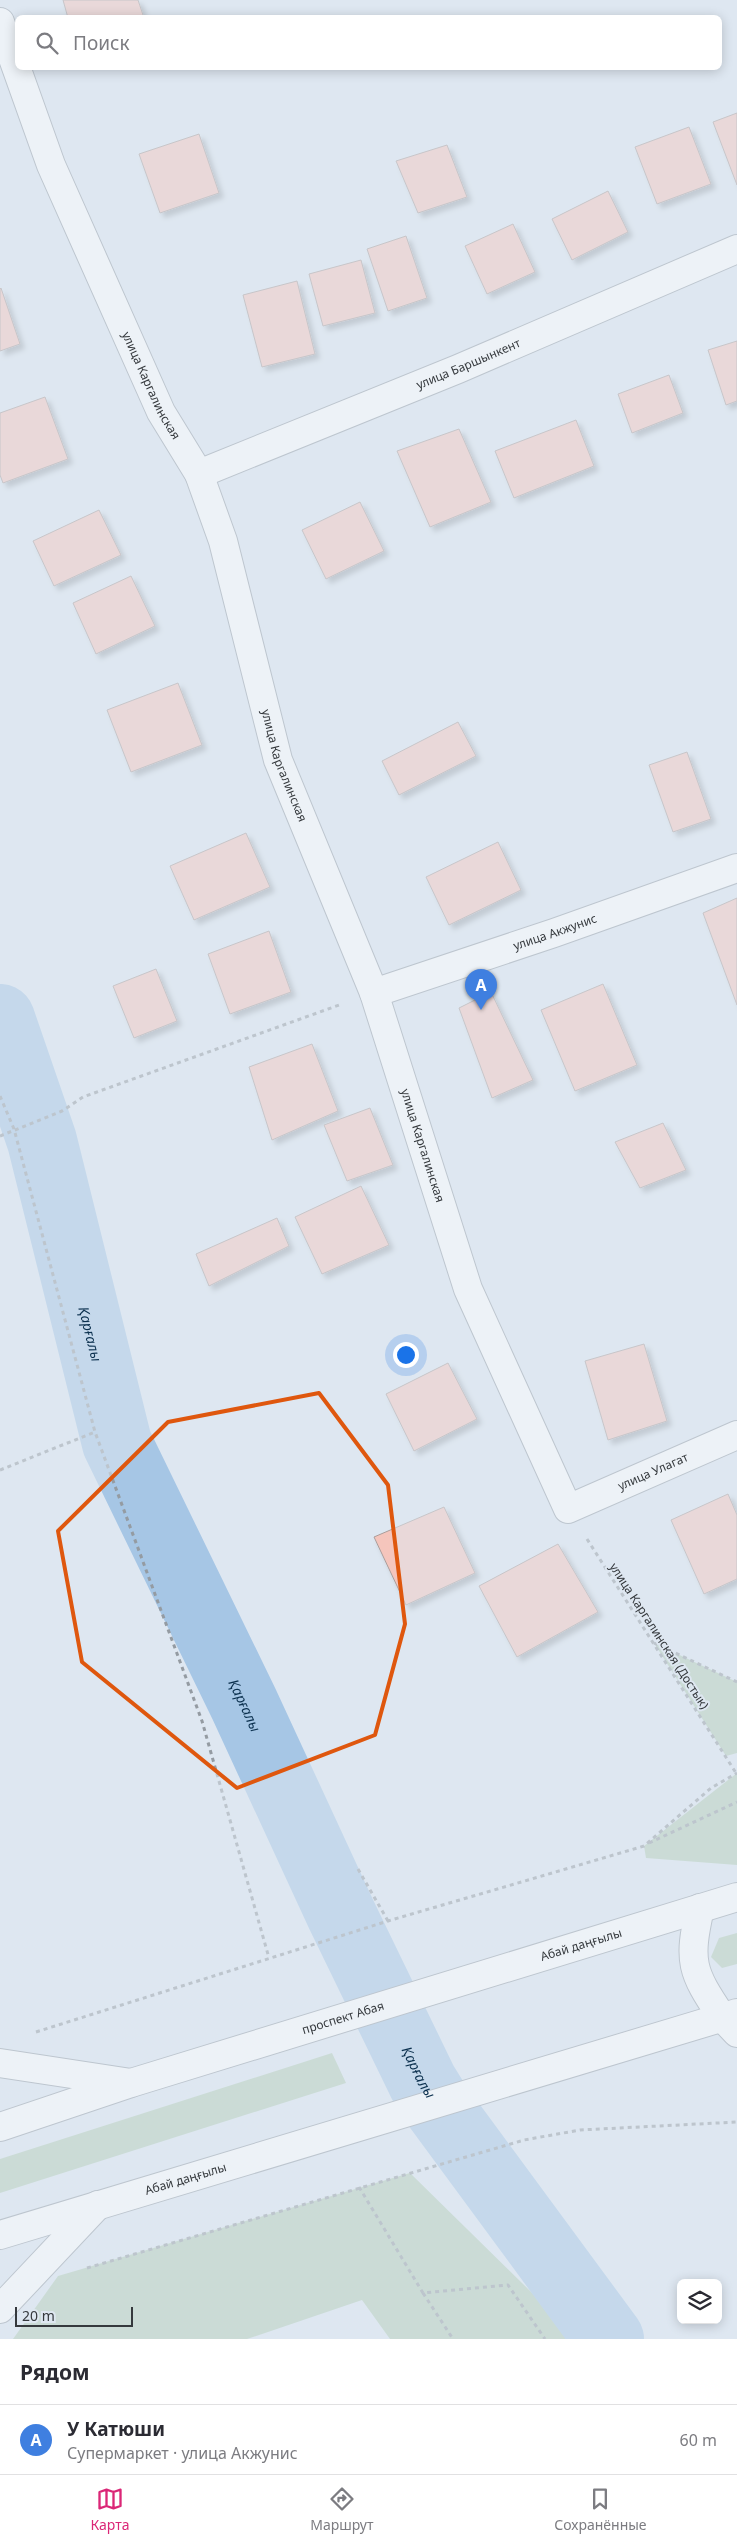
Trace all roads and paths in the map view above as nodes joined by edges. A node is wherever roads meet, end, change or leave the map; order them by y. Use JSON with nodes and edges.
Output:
{"nodes":[{"id":1,"x":0,"y":22,"type":"edge"},
{"id":2,"x":15,"y":64,"type":"edge"},
{"id":3,"x":17,"y":70,"type":"edge"},
{"id":4,"x":737,"y":249,"type":"edge"},
{"id":5,"x":199,"y":474,"type":"junction"},
{"id":6,"x":737,"y":868,"type":"edge"},
{"id":7,"x":374,"y":993,"type":"junction"},
{"id":8,"x":0,"y":1096,"type":"edge"},
{"id":9,"x":14,"y":1129,"type":"junction"},
{"id":10,"x":0,"y":1136,"type":"edge"},
{"id":11,"x":96,"y":1432,"type":"junction"},
{"id":12,"x":737,"y":1435,"type":"edge"},
{"id":13,"x":0,"y":1470,"type":"edge"},
{"id":14,"x":568,"y":1509,"type":"junction"},
{"id":15,"x":654,"y":1643,"type":"junction"},
{"id":16,"x":737,"y":1682,"type":"edge"},
{"id":17,"x":737,"y":1773,"type":"edge"},
{"id":18,"x":737,"y":1802,"type":"edge"},
{"id":19,"x":644,"y":1846,"type":"junction"},
{"id":20,"x":358,"y":1869,"type":"dead end"},
{"id":21,"x":737,"y":1898,"type":"edge"},
{"id":22,"x":700,"y":1908,"type":"junction"},
{"id":23,"x":388,"y":1921,"type":"junction"},
{"id":24,"x":269,"y":1958,"type":"junction"},
{"id":25,"x":425,"y":1991,"type":"joint"},
{"id":26,"x":732,"y":2021,"type":"edge"},
{"id":27,"x":32,"y":2034,"type":"dead end"},
{"id":28,"x":0,"y":2063,"type":"edge"},
{"id":29,"x":131,"y":2083,"type":"junction"},
{"id":30,"x":737,"y":2122,"type":"edge"},
{"id":31,"x":0,"y":2127,"type":"edge"},
{"id":32,"x":359,"y":2187,"type":"junction"},
{"id":33,"x":98,"y":2204,"type":"junction"},
{"id":34,"x":0,"y":2235,"type":"edge"},
{"id":35,"x":77,"y":2271,"type":"dead end"},
{"id":36,"x":423,"y":2293,"type":"junction"},
{"id":37,"x":0,"y":2309,"type":"edge"},
{"id":38,"x":453,"y":2339,"type":"edge"},
{"id":39,"x":545,"y":2339,"type":"edge"}],
"edges":[{"from":1,"to":2,"type":"street","name":"улица Каргалинская"},
{"from":3,"to":5,"type":"street","name":"улица Каргалинская"},
{"from":4,"to":5,"type":"street","name":"улица Баршынкент"},
{"from":5,"to":7,"type":"street","name":"улица Каргалинская"},
{"from":6,"to":7,"type":"street","name":"улица Акжунис"},
{"from":7,"to":9,"type":"path"},
{"from":7,"to":14,"type":"street","name":"улица Каргалинская"},
{"from":8,"to":9,"type":"path"},
{"from":9,"to":10,"type":"path"},
{"from":9,"to":11,"type":"path"},
{"from":11,"to":13,"type":"path"},
{"from":11,"to":24,"type":"path"},
{"from":12,"to":14,"type":"street","name":"улица Улагат"},
{"from":14,"to":15,"type":"path","name":"улица Каргалинская (Достык)"},
{"from":15,"to":16,"type":"path"},
{"from":15,"to":17,"type":"path","name":"улица Каргалинская (Достык)"},
{"from":17,"to":19,"type":"path"},
{"from":18,"to":19,"type":"path"},
{"from":19,"to":23,"type":"path"},
{"from":20,"to":23,"type":"path"},
{"from":21,"to":22,"type":"street","name":"Абай даңғылы"},
{"from":22,"to":25,"type":"street","name":"Абай даңғылы"},
{"from":22,"to":26,"type":"street"},
{"from":23,"to":24,"type":"path"},
{"from":24,"to":27,"type":"path"},
{"from":25,"to":29,"type":"street","name":"проспект Абая"},
{"from":26,"to":33,"type":"street","name":"Абай даңғылы"},
{"from":28,"to":29,"type":"street"},
{"from":29,"to":31,"type":"street"},
{"from":30,"to":32,"type":"path"},
{"from":32,"to":35,"type":"path"},
{"from":32,"to":36,"type":"path"},
{"from":33,"to":34,"type":"street","name":"Абай даңғылы"},
{"from":33,"to":37,"type":"street"},
{"from":36,"to":38,"type":"path"},
{"from":36,"to":39,"type":"path"}]}
